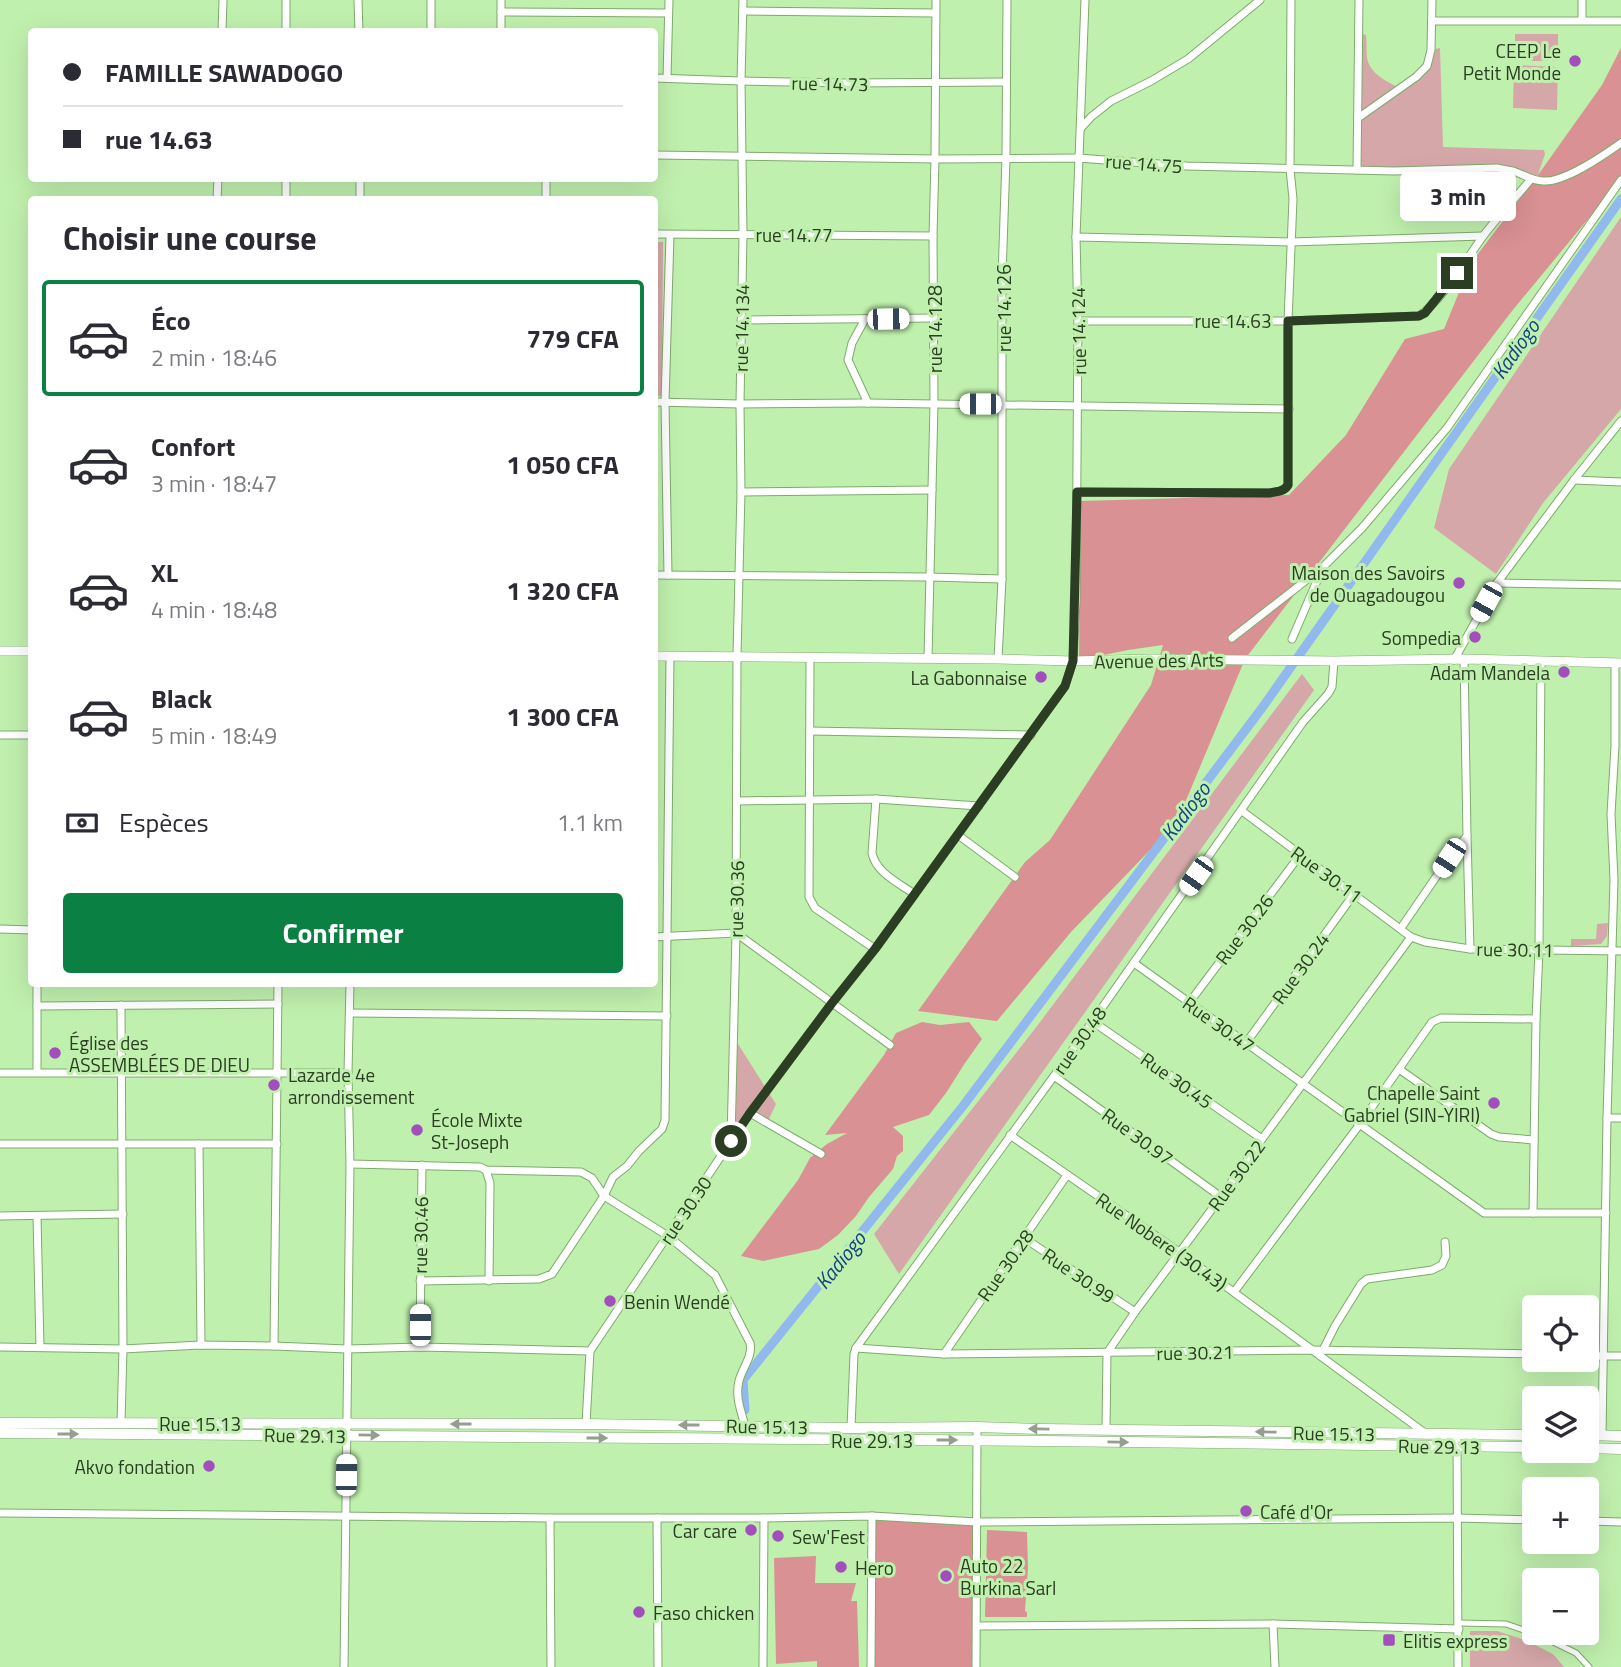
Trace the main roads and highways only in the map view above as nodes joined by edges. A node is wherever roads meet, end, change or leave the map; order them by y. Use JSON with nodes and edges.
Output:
{"nodes":[{"id":1,"x":0,"y":1423,"type":"edge"},
{"id":2,"x":0,"y":1433,"type":"edge"},
{"id":3,"x":1522,"y":1435,"type":"edge"},
{"id":4,"x":1599,"y":1435,"type":"edge"},
{"id":5,"x":1621,"y":1436,"type":"edge"},
{"id":6,"x":1522,"y":1447,"type":"edge"},
{"id":7,"x":1599,"y":1448,"type":"edge"},
{"id":8,"x":1621,"y":1449,"type":"edge"}],
"edges":[{"from":3,"to":1,"type":"main road","name":"Rue 15.13","one_way":true},
{"from":2,"to":6,"type":"main road","name":"Rue 29.13","one_way":true},
{"from":4,"to":5,"type":"main road"},
{"from":7,"to":8,"type":"main road"}]}
